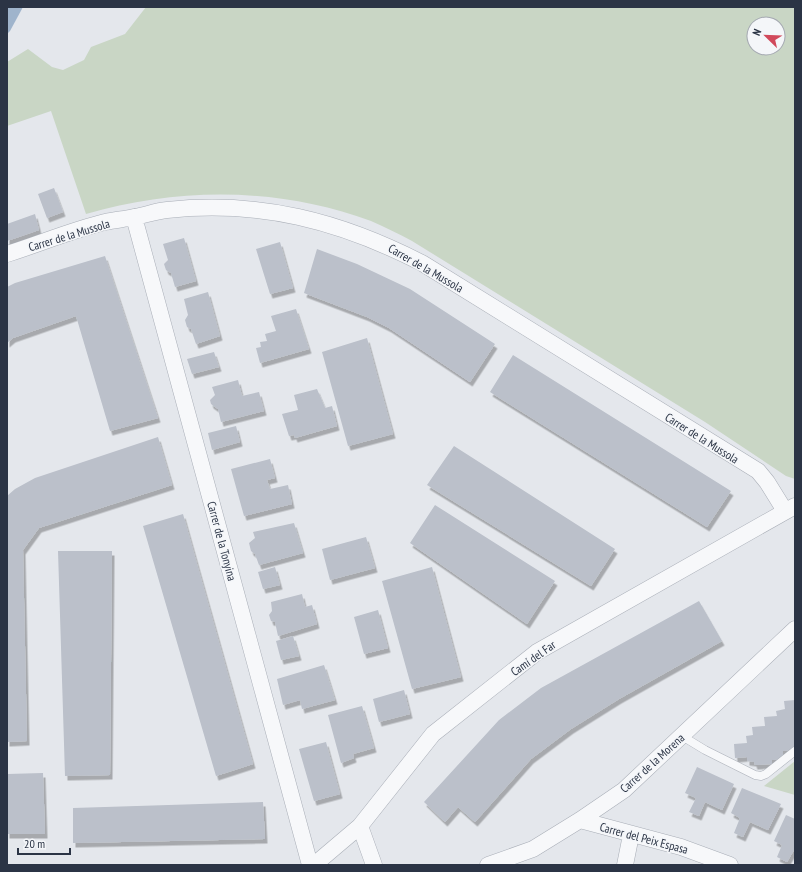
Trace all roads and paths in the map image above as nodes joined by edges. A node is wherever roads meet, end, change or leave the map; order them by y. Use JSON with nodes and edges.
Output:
{"nodes":[{"id":1,"x":134,"y":218,"type":"junction"},
{"id":2,"x":7,"y":254,"type":"edge"},
{"id":3,"x":790,"y":509,"type":"edge"},
{"id":4,"x":795,"y":629,"type":"edge"},
{"id":5,"x":682,"y":736,"type":"junction"},
{"id":6,"x":795,"y":751,"type":"edge"},
{"id":7,"x":580,"y":820,"type":"junction"},
{"id":8,"x":360,"y":826,"type":"junction"},
{"id":9,"x":631,"y":835,"type":"junction"},
{"id":10,"x":310,"y":865,"type":"edge"},
{"id":11,"x":314,"y":865,"type":"edge"},
{"id":12,"x":374,"y":865,"type":"edge"},
{"id":13,"x":488,"y":865,"type":"edge"},
{"id":14,"x":625,"y":865,"type":"edge"},
{"id":15,"x":730,"y":865,"type":"edge"}],
"edges":[{"from":1,"to":2,"type":"street","name":"Carrer de la Mussola"},
{"from":1,"to":3,"type":"street","name":"Carrer de la Mussola"},
{"from":1,"to":10,"type":"street","name":"Carrer de la Tonyina"},
{"from":3,"to":8,"type":"street","name":"Camí del Far"},
{"from":4,"to":5,"type":"street","name":"Carrer de la Morena"},
{"from":5,"to":6,"type":"lane"},
{"from":5,"to":7,"type":"street","name":"Carrer de la Morena"},
{"from":7,"to":9,"type":"street","name":"Carrer del Peix Espasa"},
{"from":7,"to":13,"type":"street","name":"Carrer de la Morena"},
{"from":8,"to":11,"type":"street","name":"Camí del Far"},
{"from":8,"to":12,"type":"street"},
{"from":9,"to":14,"type":"street"},
{"from":9,"to":15,"type":"street","name":"Carrer del Peix Espasa"}]}
